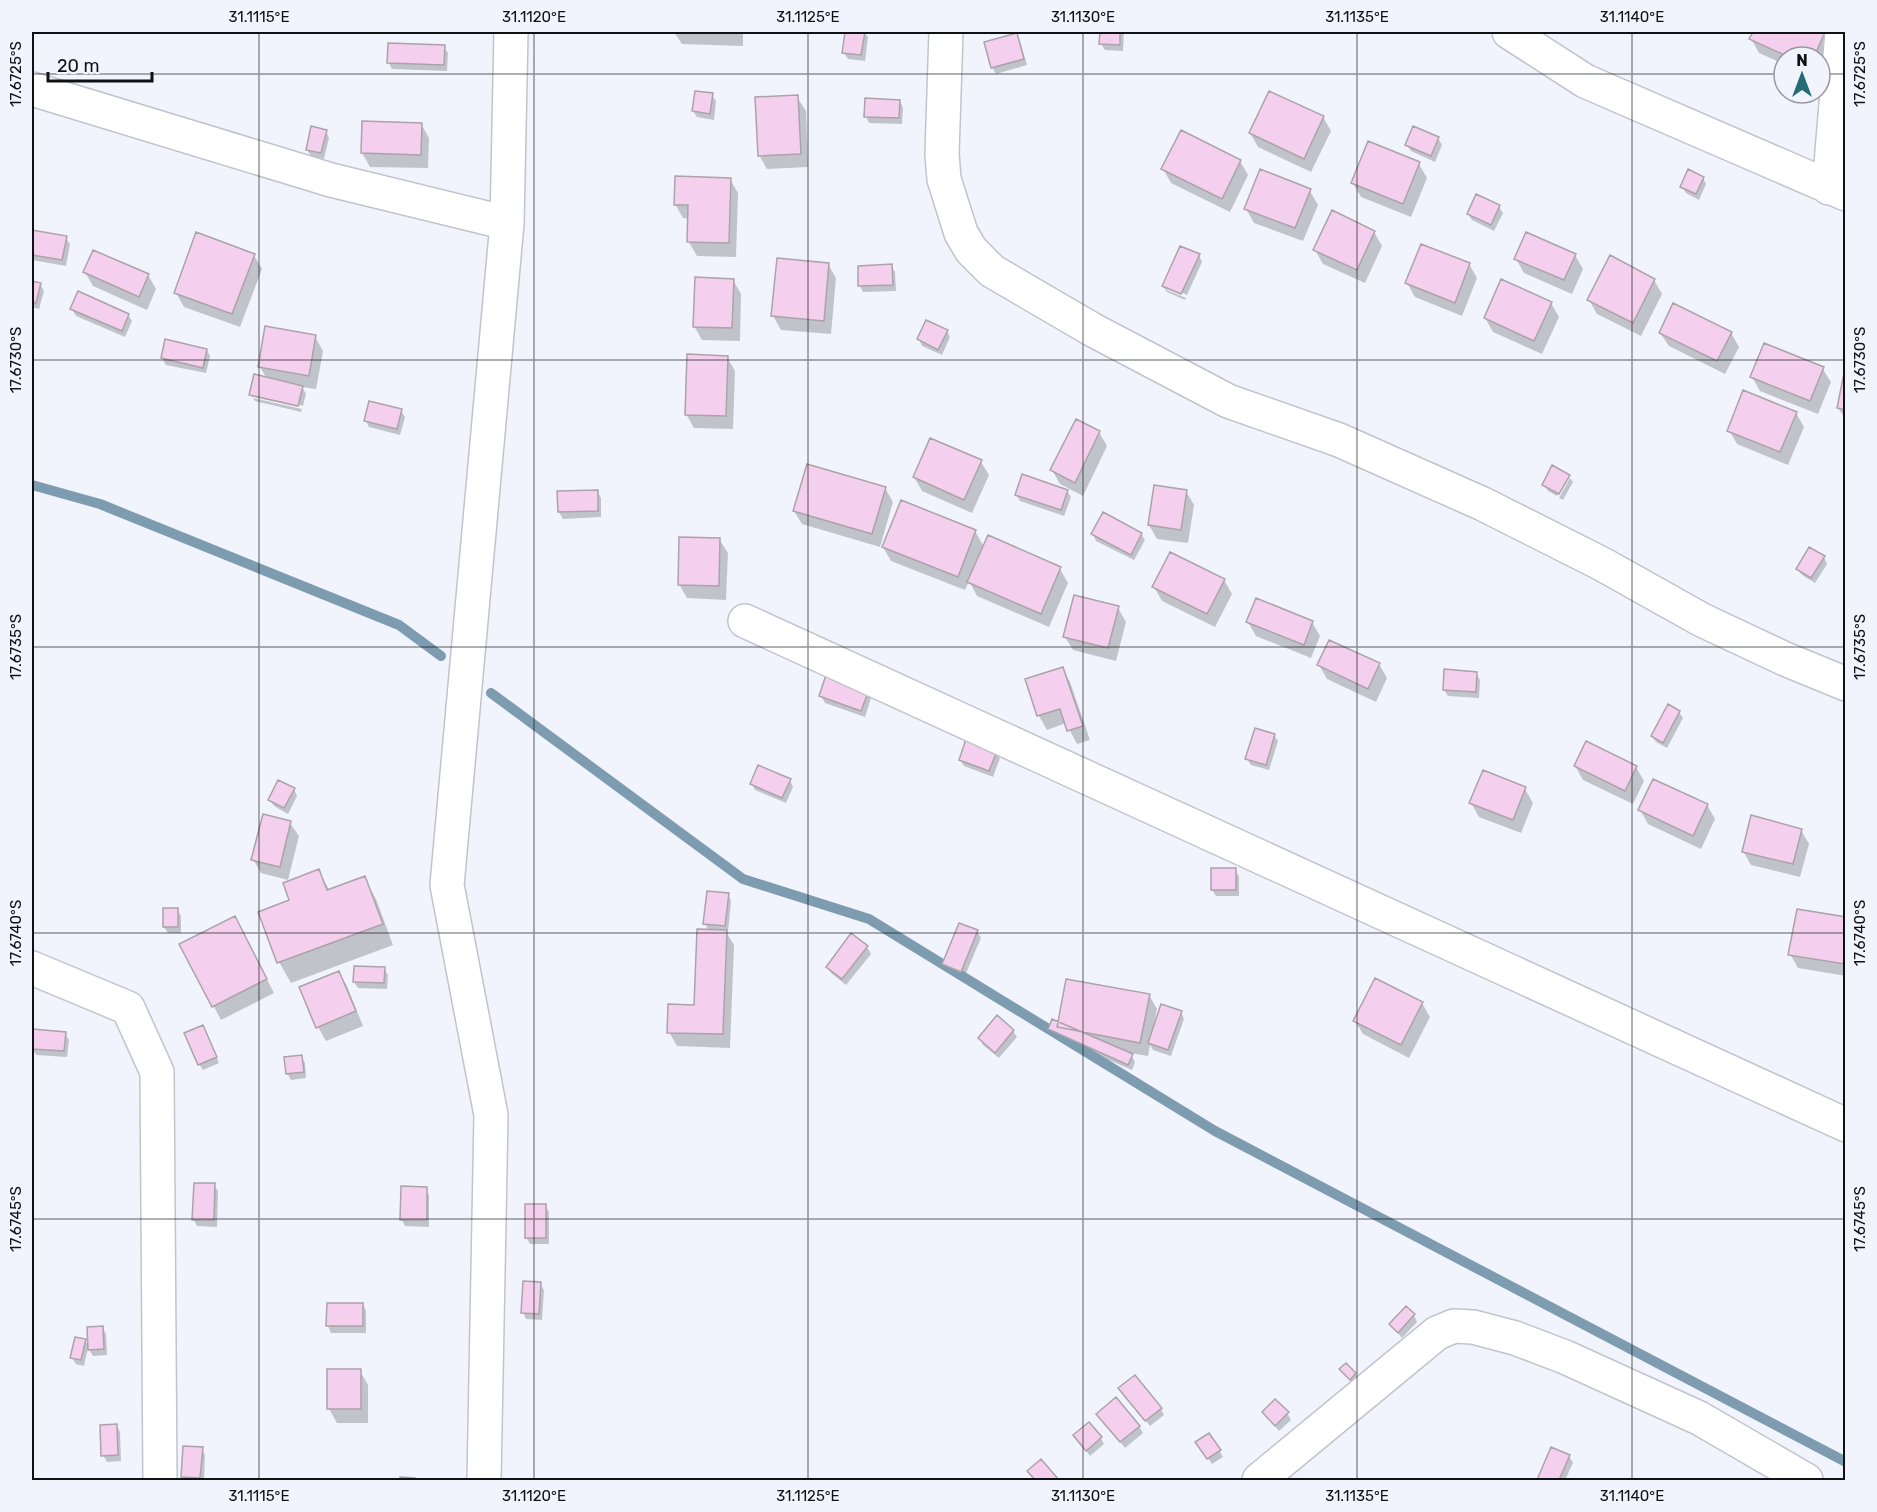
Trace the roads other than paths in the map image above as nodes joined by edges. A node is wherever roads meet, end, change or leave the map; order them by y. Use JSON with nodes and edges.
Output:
{"nodes":[{"id":1,"x":511,"y":32,"type":"edge"},
{"id":2,"x":946,"y":32,"type":"edge"},
{"id":3,"x":1509,"y":32,"type":"edge"},
{"id":4,"x":1842,"y":32,"type":"edge"},
{"id":5,"x":32,"y":89,"type":"edge"},
{"id":6,"x":1837,"y":191,"type":"edge"},
{"id":7,"x":507,"y":223,"type":"junction"},
{"id":8,"x":745,"y":621,"type":"dead end"},
{"id":9,"x":1845,"y":684,"type":"edge"},
{"id":10,"x":32,"y":968,"type":"edge"},
{"id":11,"x":1845,"y":1125,"type":"edge"},
{"id":12,"x":160,"y":1480,"type":"edge"},
{"id":13,"x":484,"y":1480,"type":"edge"},
{"id":14,"x":1259,"y":1480,"type":"edge"},
{"id":15,"x":1806,"y":1480,"type":"edge"}],
"edges":[{"from":1,"to":7,"type":"street"},
{"from":2,"to":9,"type":"street"},
{"from":3,"to":6,"type":"street"},
{"from":4,"to":6,"type":"street"},
{"from":5,"to":7,"type":"street"},
{"from":7,"to":13,"type":"street"},
{"from":8,"to":11,"type":"street"},
{"from":10,"to":12,"type":"street"},
{"from":14,"to":15,"type":"street"}]}
